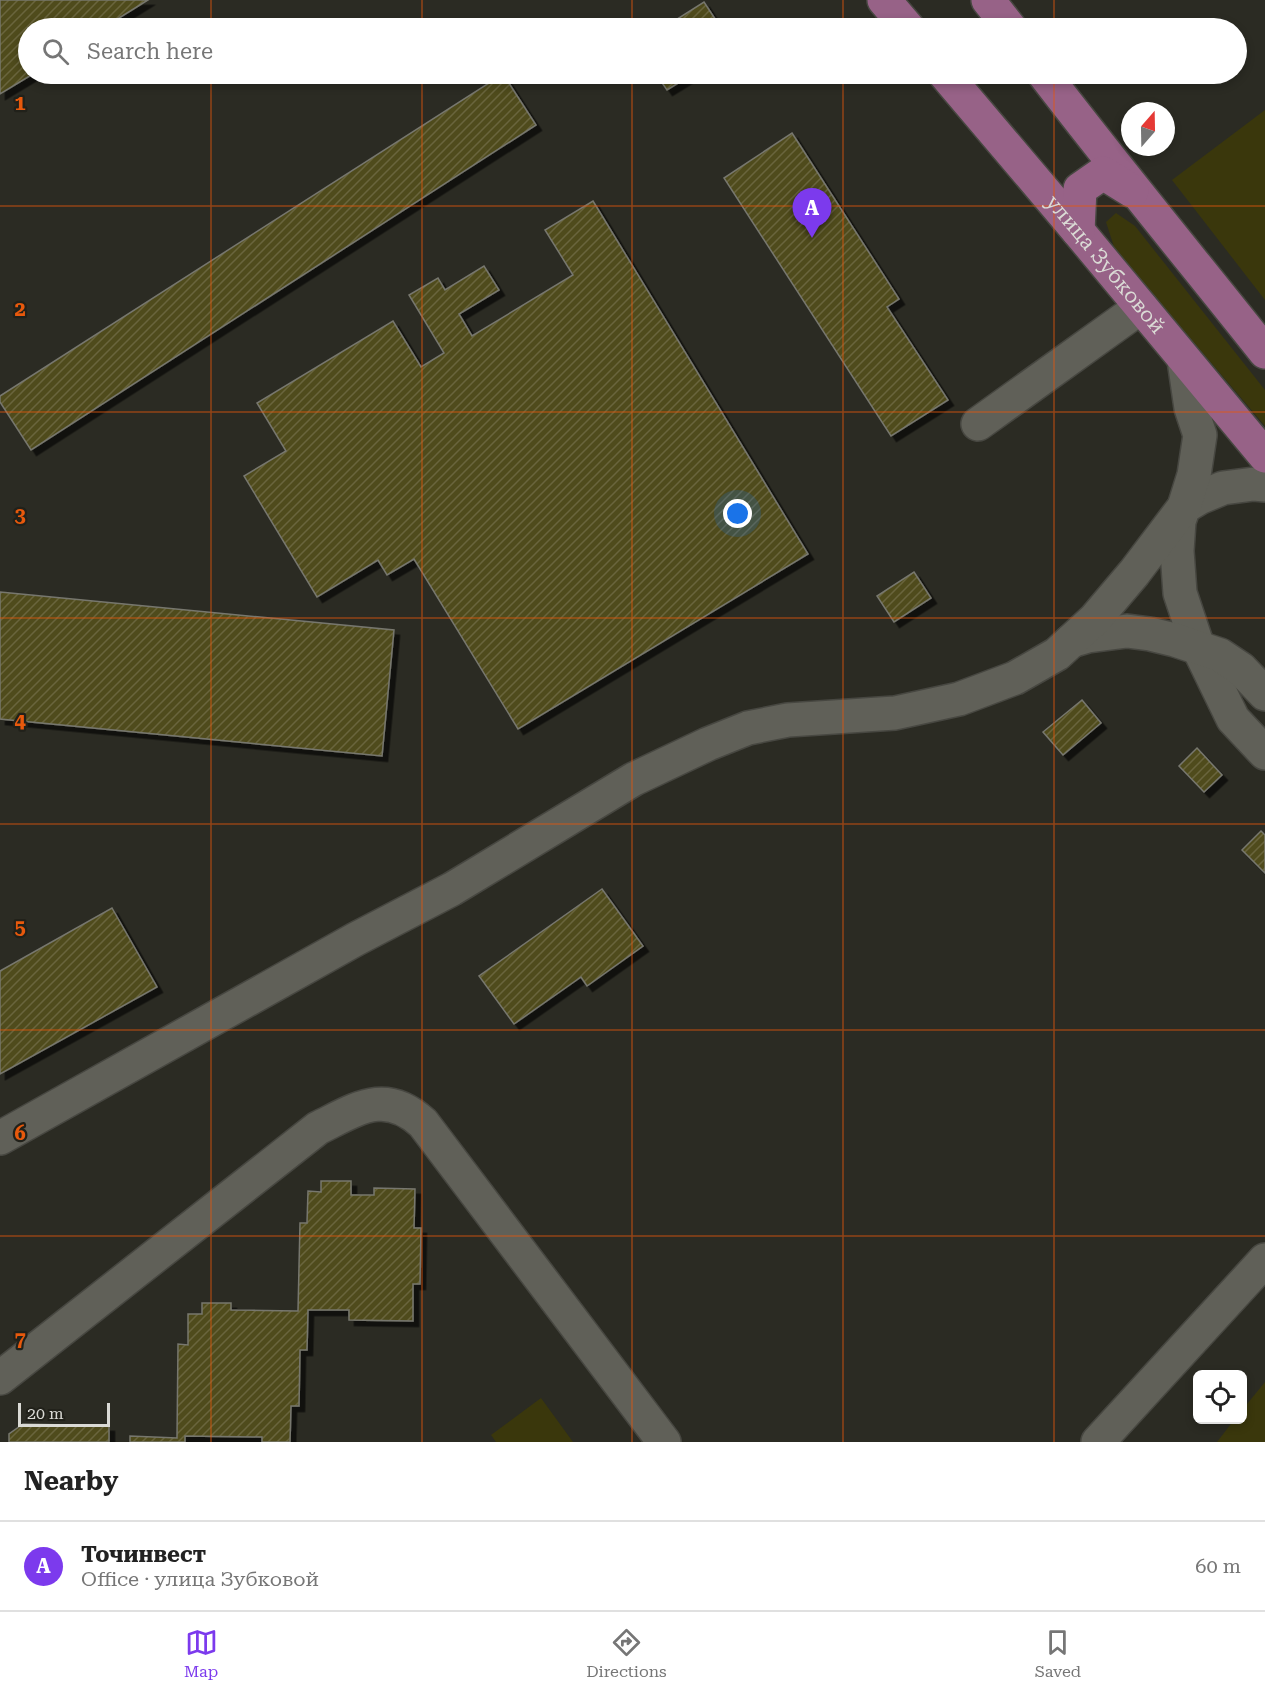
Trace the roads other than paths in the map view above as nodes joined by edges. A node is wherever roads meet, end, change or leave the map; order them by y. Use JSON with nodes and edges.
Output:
{"nodes":[{"id":1,"x":884,"y":0,"type":"edge"},
{"id":2,"x":988,"y":0,"type":"edge"},
{"id":3,"x":899,"y":18,"type":"edge"},
{"id":4,"x":1002,"y":18,"type":"edge"},
{"id":5,"x":953,"y":84,"type":"edge"},
{"id":6,"x":1052,"y":84,"type":"edge"},
{"id":7,"x":1141,"y":196,"type":"junction"},
{"id":8,"x":1078,"y":231,"type":"junction"},
{"id":9,"x":1141,"y":307,"type":"junction"},
{"id":10,"x":1265,"y":352,"type":"edge"},
{"id":11,"x":1184,"y":360,"type":"junction"},
{"id":12,"x":978,"y":424,"type":"dead end"},
{"id":13,"x":1265,"y":456,"type":"edge"},
{"id":14,"x":1265,"y":485,"type":"edge"},
{"id":15,"x":1184,"y":507,"type":"junction"},
{"id":16,"x":1071,"y":641,"type":"junction"},
{"id":17,"x":1198,"y":647,"type":"junction"},
{"id":18,"x":1265,"y":694,"type":"edge"},
{"id":19,"x":1265,"y":753,"type":"edge"},
{"id":20,"x":0,"y":1138,"type":"edge"},
{"id":21,"x":1265,"y":1260,"type":"edge"},
{"id":22,"x":0,"y":1378,"type":"edge"},
{"id":23,"x":664,"y":1442,"type":"edge"},
{"id":24,"x":1098,"y":1442,"type":"edge"}],
"edges":[{"from":1,"to":3,"type":"main road"},
{"from":2,"to":4,"type":"main road"},
{"from":5,"to":8,"type":"main road","name":"улица Зубковой"},
{"from":6,"to":7,"type":"main road"},
{"from":7,"to":8,"type":"main road"},
{"from":7,"to":10,"type":"main road"},
{"from":8,"to":9,"type":"main road","name":"улица Зубковой"},
{"from":9,"to":11,"type":"main road","name":"улица Зубковой"},
{"from":9,"to":12,"type":"street"},
{"from":11,"to":13,"type":"main road","name":"улица Зубковой"},
{"from":11,"to":15,"type":"street"},
{"from":14,"to":15,"type":"street"},
{"from":15,"to":16,"type":"street"},
{"from":15,"to":17,"type":"street"},
{"from":16,"to":17,"type":"street"},
{"from":16,"to":20,"type":"street"},
{"from":17,"to":18,"type":"street"},
{"from":17,"to":19,"type":"street"},
{"from":21,"to":24,"type":"street"},
{"from":22,"to":23,"type":"street"}]}
